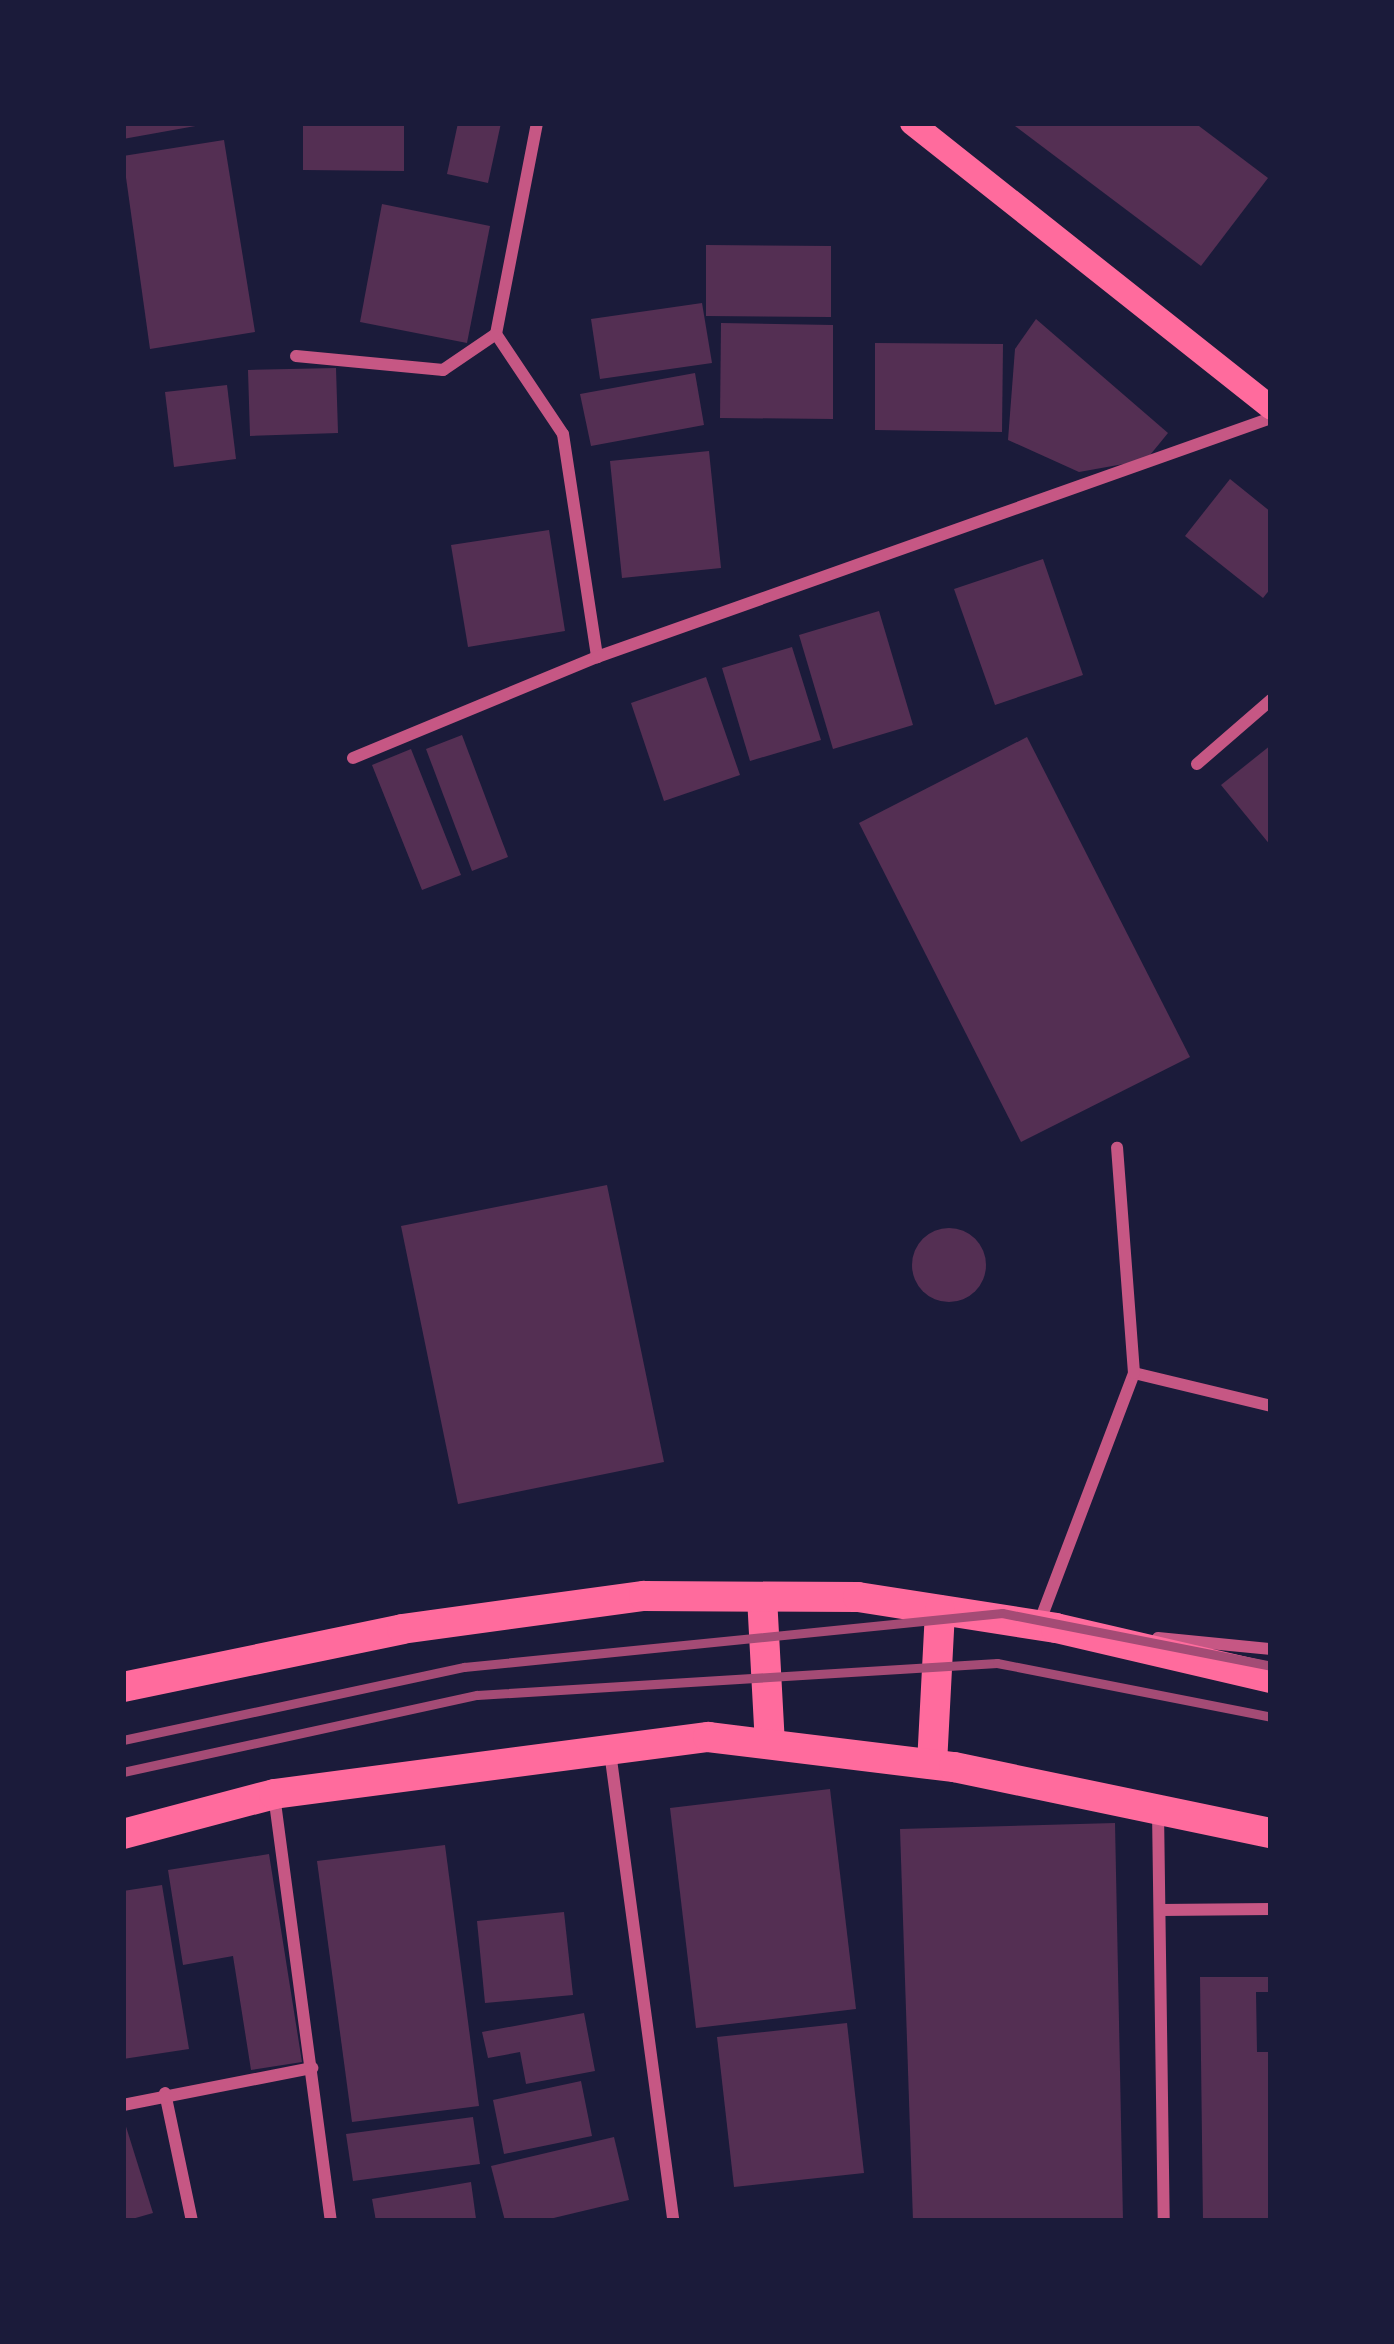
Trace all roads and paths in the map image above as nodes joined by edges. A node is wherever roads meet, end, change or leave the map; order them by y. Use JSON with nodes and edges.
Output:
{"nodes":[{"id":1,"x":537,"y":123,"type":"edge"},
{"id":2,"x":913,"y":123,"type":"edge"},
{"id":3,"x":496,"y":334,"type":"junction"},
{"id":4,"x":296,"y":356,"type":"dead end"},
{"id":5,"x":1271,"y":407,"type":"edge"},
{"id":6,"x":1271,"y":418,"type":"edge"},
{"id":7,"x":597,"y":657,"type":"junction"},
{"id":8,"x":1271,"y":700,"type":"edge"},
{"id":9,"x":353,"y":758,"type":"dead end"},
{"id":10,"x":1198,"y":764,"type":"dead end"},
{"id":11,"x":1117,"y":1148,"type":"dead end"},
{"id":12,"x":1134,"y":1372,"type":"junction"},
{"id":13,"x":1271,"y":1406,"type":"edge"},
{"id":14,"x":763,"y":1597,"type":"junction"},
{"id":15,"x":940,"y":1610,"type":"junction"},
{"id":16,"x":1047,"y":1627,"type":"junction"},
{"id":17,"x":1271,"y":1648,"type":"edge"},
{"id":18,"x":1271,"y":1678,"type":"edge"},
{"id":19,"x":123,"y":1687,"type":"edge"},
{"id":20,"x":770,"y":1744,"type":"junction"},
{"id":21,"x":610,"y":1750,"type":"junction"},
{"id":22,"x":932,"y":1765,"type":"junction"},
{"id":23,"x":274,"y":1794,"type":"junction"},
{"id":24,"x":1158,"y":1811,"type":"junction"},
{"id":25,"x":1271,"y":1833,"type":"edge"},
{"id":26,"x":123,"y":1834,"type":"edge"},
{"id":27,"x":1160,"y":1910,"type":"junction"},
{"id":28,"x":1271,"y":1910,"type":"edge"},
{"id":29,"x":312,"y":2068,"type":"junction"},
{"id":30,"x":165,"y":2093,"type":"junction"},
{"id":31,"x":123,"y":2104,"type":"edge"},
{"id":32,"x":192,"y":2221,"type":"edge"},
{"id":33,"x":331,"y":2221,"type":"edge"},
{"id":34,"x":674,"y":2221,"type":"edge"},
{"id":35,"x":1164,"y":2221,"type":"edge"}],
"edges":[{"from":1,"to":3,"type":"street"},
{"from":2,"to":5,"type":"main road"},
{"from":3,"to":4,"type":"street"},
{"from":3,"to":7,"type":"street"},
{"from":6,"to":7,"type":"street"},
{"from":7,"to":9,"type":"street"},
{"from":8,"to":10,"type":"street"},
{"from":11,"to":12,"type":"street"},
{"from":12,"to":13,"type":"street"},
{"from":12,"to":16,"type":"street"},
{"from":14,"to":15,"type":"main road"},
{"from":14,"to":19,"type":"main road"},
{"from":14,"to":20,"type":"main road"},
{"from":15,"to":16,"type":"main road"},
{"from":15,"to":22,"type":"main road"},
{"from":16,"to":17,"type":"street"},
{"from":16,"to":18,"type":"main road"},
{"from":20,"to":21,"type":"main road"},
{"from":20,"to":22,"type":"main road"},
{"from":21,"to":23,"type":"main road"},
{"from":21,"to":34,"type":"street"},
{"from":22,"to":24,"type":"main road"},
{"from":23,"to":26,"type":"main road"},
{"from":23,"to":29,"type":"street"},
{"from":24,"to":25,"type":"main road"},
{"from":24,"to":27,"type":"street"},
{"from":27,"to":28,"type":"street"},
{"from":27,"to":35,"type":"street"},
{"from":29,"to":30,"type":"street"},
{"from":29,"to":33,"type":"street"},
{"from":30,"to":31,"type":"street"},
{"from":30,"to":32,"type":"street"}]}
